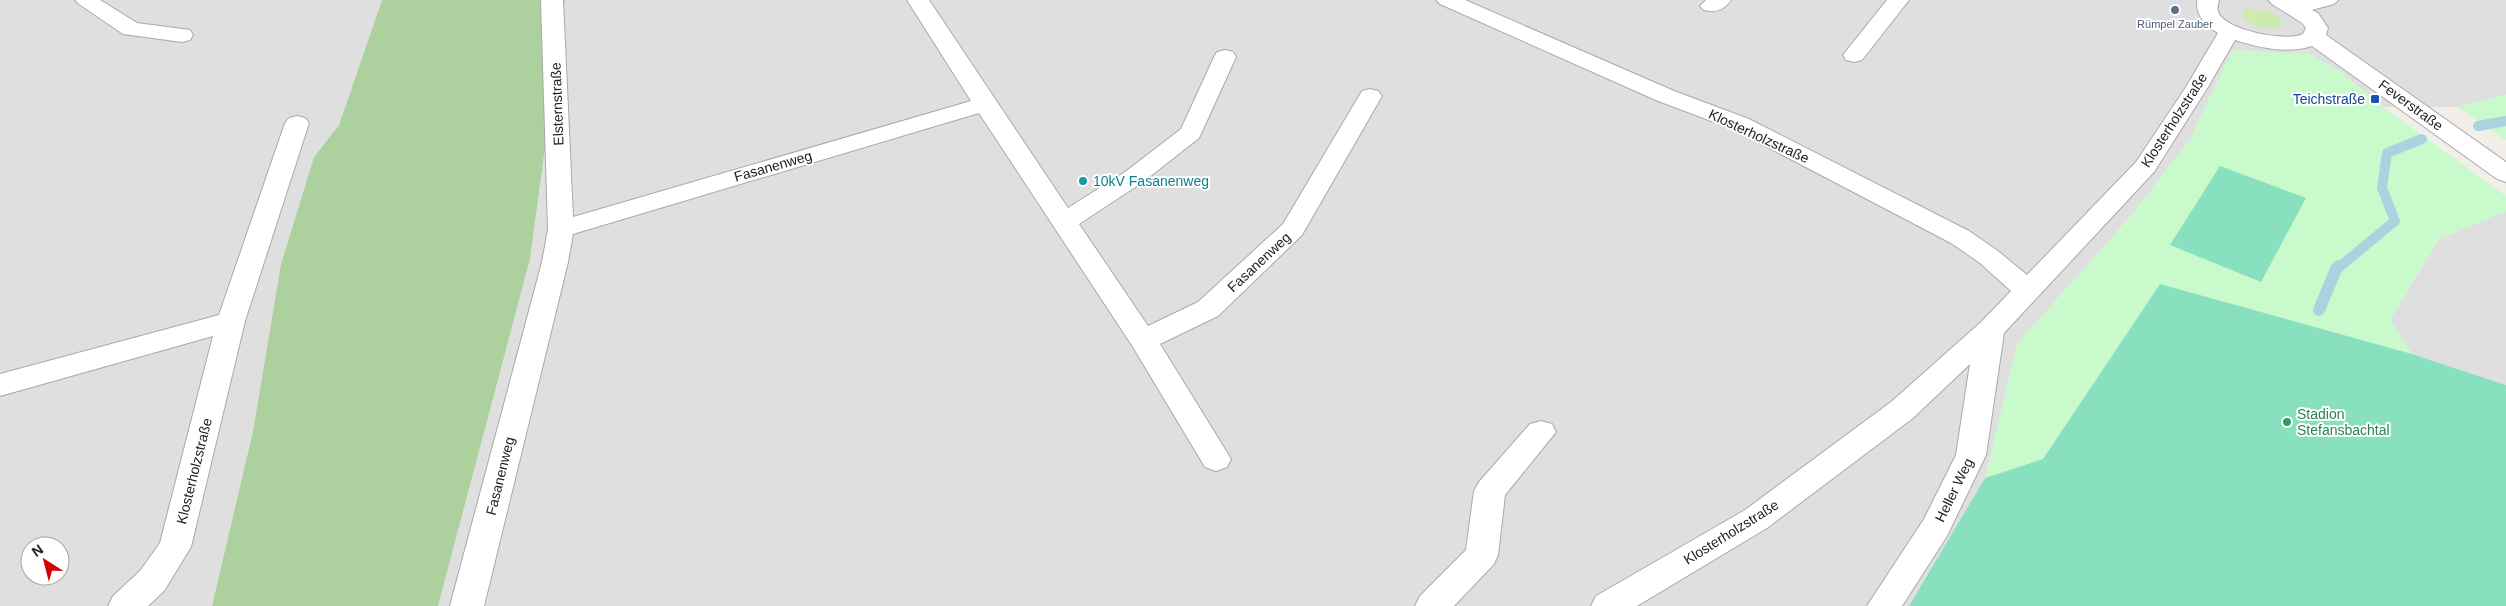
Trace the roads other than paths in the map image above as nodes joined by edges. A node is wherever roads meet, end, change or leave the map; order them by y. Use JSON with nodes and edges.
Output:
{"nodes":[{"id":1,"x":86,"y":0,"type":"edge"},
{"id":2,"x":552,"y":0,"type":"edge"},
{"id":3,"x":918,"y":0,"type":"edge"},
{"id":4,"x":1448,"y":0,"type":"edge"},
{"id":5,"x":1898,"y":0,"type":"edge"},
{"id":6,"x":2208,"y":0,"type":"edge"},
{"id":7,"x":2327,"y":0,"type":"edge"},
{"id":8,"x":2288,"y":4,"type":"edge"},
{"id":9,"x":2230,"y":30,"type":"junction"},
{"id":10,"x":182,"y":35,"type":"dead end"},
{"id":11,"x":2314,"y":36,"type":"junction"},
{"id":12,"x":1854,"y":55,"type":"dead end"},
{"id":13,"x":1225,"y":57,"type":"dead end"},
{"id":14,"x":1370,"y":96,"type":"dead end"},
{"id":15,"x":985,"y":104,"type":"junction"},
{"id":16,"x":297,"y":123,"type":"dead end"},
{"id":17,"x":2506,"y":174,"type":"edge"},
{"id":18,"x":561,"y":219,"type":"junction"},
{"id":19,"x":1064,"y":222,"type":"junction"},
{"id":20,"x":2027,"y":290,"type":"junction"},
{"id":21,"x":231,"y":320,"type":"junction"},
{"id":22,"x":1990,"y":330,"type":"junction"},
{"id":23,"x":1143,"y":340,"type":"junction"},
{"id":24,"x":0,"y":386,"type":"edge"},
{"id":25,"x":1541,"y":432,"type":"dead end"},
{"id":26,"x":1216,"y":459,"type":"dead end"},
{"id":27,"x":125,"y":606,"type":"edge"},
{"id":28,"x":467,"y":606,"type":"edge"},
{"id":29,"x":1432,"y":606,"type":"edge"},
{"id":30,"x":1608,"y":606,"type":"edge"},
{"id":31,"x":1884,"y":606,"type":"edge"}],
"edges":[{"from":1,"to":10,"type":"street"},
{"from":2,"to":18,"type":"street","name":"Elsternstraße"},
{"from":3,"to":15,"type":"street"},
{"from":4,"to":20,"type":"street","name":"Klosterholzstraße"},
{"from":5,"to":12,"type":"street"},
{"from":6,"to":9,"type":"street"},
{"from":7,"to":8,"type":"street"},
{"from":8,"to":11,"type":"street"},
{"from":9,"to":11,"type":"street"},
{"from":9,"to":20,"type":"street","name":"Klosterholzstraße"},
{"from":11,"to":17,"type":"street","name":"Feverstraße"},
{"from":13,"to":19,"type":"street"},
{"from":14,"to":23,"type":"street","name":"Fasanenweg"},
{"from":15,"to":18,"type":"street","name":"Fasanenweg"},
{"from":15,"to":19,"type":"street"},
{"from":16,"to":21,"type":"street","name":"Klosterholzstraße"},
{"from":18,"to":28,"type":"street","name":"Fasanenweg"},
{"from":19,"to":23,"type":"street"},
{"from":20,"to":22,"type":"street","name":"Klosterholzstraße"},
{"from":21,"to":24,"type":"street"},
{"from":21,"to":27,"type":"street","name":"Klosterholzstraße"},
{"from":22,"to":30,"type":"street","name":"Klosterholzstraße"},
{"from":22,"to":31,"type":"street","name":"Heller Weg"},
{"from":23,"to":26,"type":"street"},
{"from":25,"to":29,"type":"street"}]}
